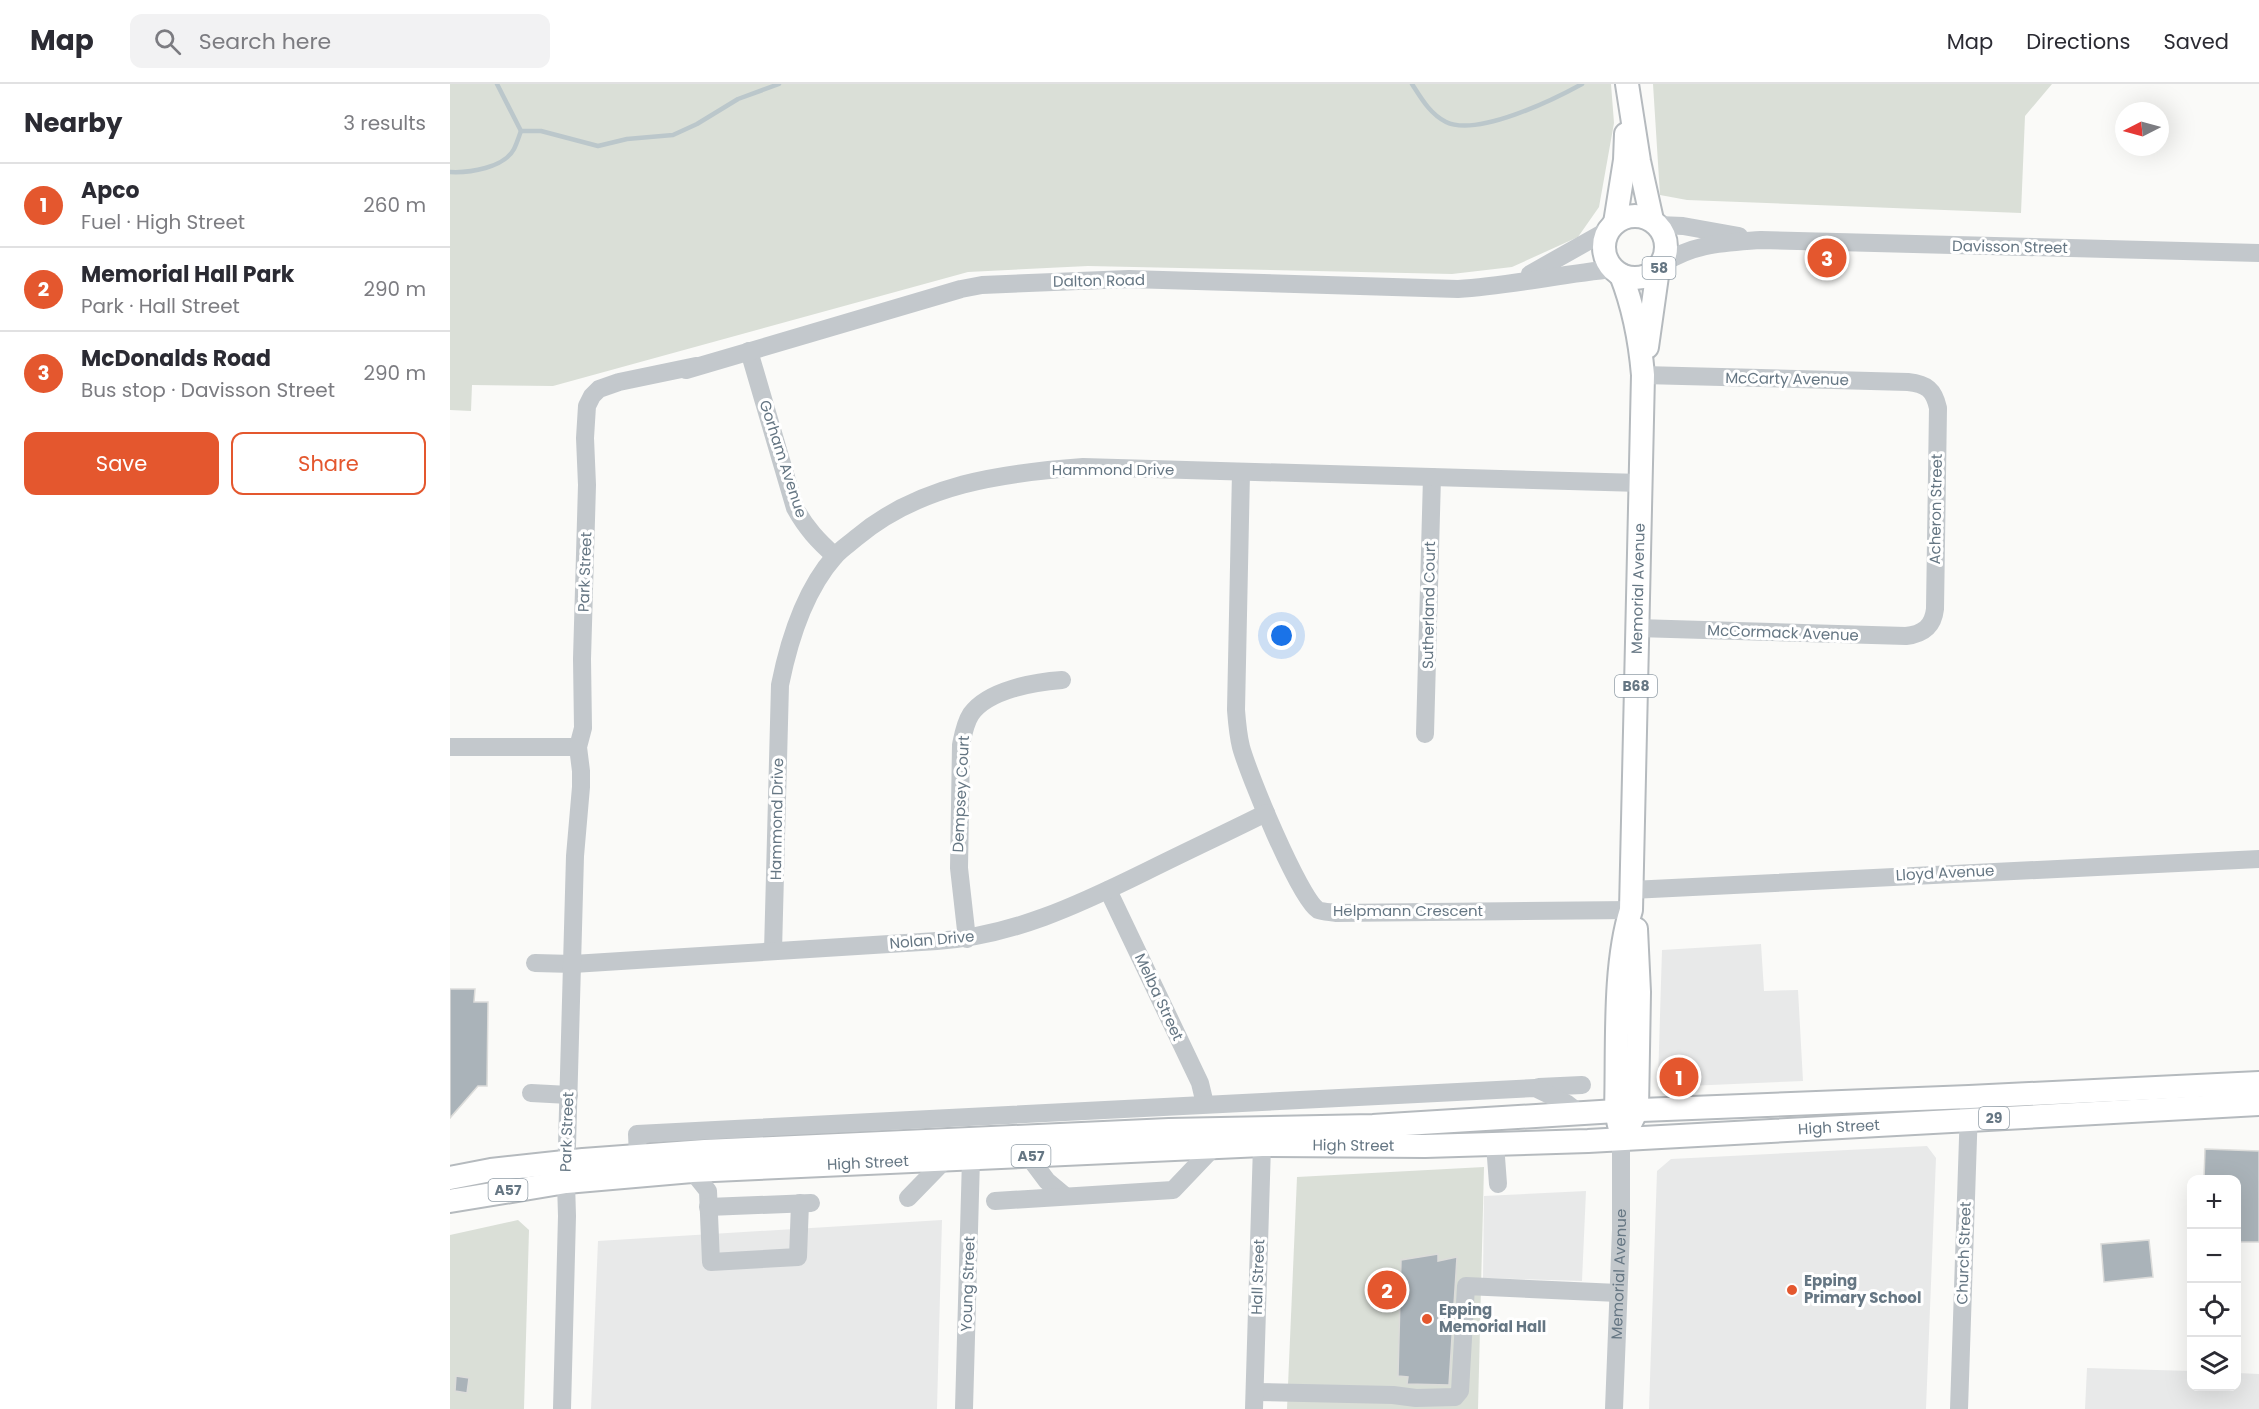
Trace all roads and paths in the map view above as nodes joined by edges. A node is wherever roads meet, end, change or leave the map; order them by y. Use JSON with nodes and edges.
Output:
{"nodes":[{"id":1,"x":1628,"y":90,"type":"edge"},
{"id":2,"x":1655,"y":223,"type":"junction"},
{"id":3,"x":1611,"y":226,"type":"junction"},
{"id":4,"x":1761,"y":240,"type":"junction"},
{"id":5,"x":2259,"y":253,"type":"edge"},
{"id":6,"x":1660,"y":266,"type":"junction"},
{"id":7,"x":1617,"y":272,"type":"junction"},
{"id":8,"x":1513,"y":283,"type":"junction"},
{"id":9,"x":749,"y":351,"type":"junction"},
{"id":10,"x":1643,"y":375,"type":"junction"},
{"id":11,"x":1930,"y":388,"type":"joint"},
{"id":12,"x":596,"y":399,"type":"joint"},
{"id":13,"x":1241,"y":472,"type":"junction"},
{"id":14,"x":1432,"y":477,"type":"junction"},
{"id":15,"x":1641,"y":483,"type":"junction"},
{"id":16,"x":836,"y":556,"type":"junction"},
{"id":17,"x":1637,"y":628,"type":"junction"},
{"id":18,"x":1927,"y":629,"type":"joint"},
{"id":19,"x":1062,"y":680,"type":"dead end"},
{"id":20,"x":1425,"y":734,"type":"dead end"},
{"id":21,"x":456,"y":747,"type":"edge"},
{"id":22,"x":573,"y":751,"type":"junction"},
{"id":23,"x":1266,"y":813,"type":"junction"},
{"id":24,"x":2259,"y":859,"type":"edge"},
{"id":25,"x":1108,"y":890,"type":"junction"},
{"id":26,"x":1631,"y":900,"type":"junction"},
{"id":27,"x":967,"y":939,"type":"junction"},
{"id":28,"x":773,"y":951,"type":"junction"},
{"id":29,"x":535,"y":963,"type":"dead end"},
{"id":30,"x":573,"y":964,"type":"junction"},
{"id":31,"x":2259,"y":1083,"type":"edge"},
{"id":32,"x":1582,"y":1085,"type":"dead end"},
{"id":33,"x":1535,"y":1088,"type":"junction"},
{"id":34,"x":531,"y":1093,"type":"dead end"},
{"id":35,"x":568,"y":1095,"type":"junction"},
{"id":36,"x":1329,"y":1098,"type":"junction"},
{"id":37,"x":1205,"y":1104,"type":"junction"},
{"id":38,"x":2259,"y":1104,"type":"edge"},
{"id":39,"x":1969,"y":1108,"type":"junction"},
{"id":40,"x":1627,"y":1110,"type":"junction"},
{"id":41,"x":1579,"y":1113,"type":"junction"},
{"id":42,"x":1345,"y":1126,"type":"junction"},
{"id":43,"x":1621,"y":1139,"type":"junction"},
{"id":44,"x":1495,"y":1144,"type":"junction"},
{"id":45,"x":1262,"y":1145,"type":"junction"},
{"id":46,"x":1214,"y":1147,"type":"junction"},
{"id":47,"x":639,"y":1156,"type":"junction"},
{"id":48,"x":1029,"y":1157,"type":"junction"},
{"id":49,"x":971,"y":1159,"type":"junction"},
{"id":50,"x":945,"y":1160,"type":"junction"},
{"id":51,"x":692,"y":1171,"type":"junction"},
{"id":52,"x":566,"y":1172,"type":"junction"},
{"id":53,"x":450,"y":1178,"type":"edge"},
{"id":54,"x":1498,"y":1184,"type":"dead end"},
{"id":55,"x":1065,"y":1196,"type":"junction"},
{"id":56,"x":908,"y":1198,"type":"dead end"},
{"id":57,"x":450,"y":1201,"type":"edge"},
{"id":58,"x":995,"y":1201,"type":"dead end"},
{"id":59,"x":708,"y":1207,"type":"junction"},
{"id":60,"x":1618,"y":1293,"type":"junction"},
{"id":61,"x":1255,"y":1401,"type":"edge"},
{"id":62,"x":562,"y":1409,"type":"edge"},
{"id":63,"x":964,"y":1409,"type":"edge"},
{"id":64,"x":1614,"y":1409,"type":"edge"},
{"id":65,"x":1959,"y":1409,"type":"edge"}],
"edges":[{"from":1,"to":2,"type":"main road","number":"58"},
{"from":1,"to":3,"type":"main road","number":"58"},
{"from":2,"to":3,"type":"main road"},
{"from":2,"to":4,"type":"street","name":"Davisson Street"},
{"from":2,"to":6,"type":"main road","number":"58"},
{"from":3,"to":7,"type":"main road","number":"58"},
{"from":3,"to":8,"type":"street","name":"Dalton Road"},
{"from":4,"to":5,"type":"street","name":"Davisson Street"},
{"from":4,"to":6,"type":"street","name":"Davisson Street"},
{"from":6,"to":7,"type":"main road","number":"58"},
{"from":6,"to":10,"type":"main road","name":"Memorial Avenue","number":"B68"},
{"from":7,"to":8,"type":"street","name":"Dalton Road"},
{"from":7,"to":10,"type":"main road","name":"Memorial Avenue","number":"B68"},
{"from":8,"to":9,"type":"street","name":"Dalton Road"},
{"from":9,"to":12,"type":"street","name":"Dalton Road"},
{"from":9,"to":16,"type":"street","name":"Gorham Avenue"},
{"from":10,"to":11,"type":"street","name":"McCarty Avenue"},
{"from":10,"to":15,"type":"main road","name":"Memorial Avenue","number":"B68"},
{"from":11,"to":18,"type":"street","name":"Acheron Street"},
{"from":12,"to":22,"type":"street","name":"Park Street"},
{"from":13,"to":14,"type":"street","name":"Hammond Drive"},
{"from":13,"to":16,"type":"street","name":"Hammond Drive"},
{"from":13,"to":23,"type":"street","name":"Helpmann Crescent"},
{"from":14,"to":15,"type":"street","name":"Hammond Drive"},
{"from":14,"to":20,"type":"street","name":"Sutherland Court"},
{"from":15,"to":17,"type":"main road","name":"Memorial Avenue","number":"B68"},
{"from":16,"to":28,"type":"street","name":"Hammond Drive"},
{"from":17,"to":18,"type":"street","name":"McCormack Avenue"},
{"from":17,"to":26,"type":"main road","name":"Memorial Avenue","number":"B68"},
{"from":19,"to":27,"type":"street","name":"Dempsey Court"},
{"from":21,"to":22,"type":"street"},
{"from":22,"to":30,"type":"street","name":"Park Street"},
{"from":23,"to":25,"type":"street","name":"Nolan Drive"},
{"from":23,"to":26,"type":"street","name":"Helpmann Crescent"},
{"from":24,"to":26,"type":"street","name":"Lloyd Avenue"},
{"from":25,"to":27,"type":"street","name":"Nolan Drive"},
{"from":25,"to":37,"type":"street","name":"Melba Street"},
{"from":26,"to":40,"type":"main road","name":"Memorial Avenue","number":"B68"},
{"from":27,"to":28,"type":"street","name":"Nolan Drive"},
{"from":28,"to":30,"type":"street","name":"Nolan Drive"},
{"from":29,"to":30,"type":"street","name":"Nolan Drive"},
{"from":30,"to":35,"type":"street","name":"Park Street"},
{"from":31,"to":39,"type":"main road","name":"High Street","number":"29"},
{"from":32,"to":33,"type":"street"},
{"from":33,"to":36,"type":"street"},
{"from":33,"to":41,"type":"street"},
{"from":34,"to":35,"type":"street"},
{"from":35,"to":52,"type":"street","name":"Park Street"},
{"from":36,"to":37,"type":"street"},
{"from":36,"to":42,"type":"street"},
{"from":37,"to":47,"type":"street"},
{"from":38,"to":39,"type":"main road","name":"High Street","number":"29"},
{"from":39,"to":40,"type":"main road","name":"High Street","number":"29"},
{"from":39,"to":43,"type":"main road","name":"High Street","number":"29"},
{"from":39,"to":65,"type":"street","name":"Church Street"},
{"from":40,"to":41,"type":"main road","name":"High Street"},
{"from":40,"to":43,"type":"main road","name":"Memorial Avenue","number":"B68"},
{"from":41,"to":42,"type":"main road","name":"High Street"},
{"from":42,"to":47,"type":"main road","name":"High Street"},
{"from":43,"to":44,"type":"main road","name":"High Street","number":"A57"},
{"from":43,"to":60,"type":"street","name":"Memorial Avenue"},
{"from":44,"to":45,"type":"main road","name":"High Street","number":"A57"},
{"from":44,"to":54,"type":"street"},
{"from":45,"to":46,"type":"main road","name":"High Street","number":"A57"},
{"from":45,"to":61,"type":"street","name":"Hall Street"},
{"from":46,"to":48,"type":"main road","name":"High Street","number":"A57"},
{"from":46,"to":55,"type":"street"},
{"from":47,"to":52,"type":"main road","name":"High Street"},
{"from":48,"to":49,"type":"main road","name":"High Street","number":"A57"},
{"from":48,"to":55,"type":"street"},
{"from":49,"to":50,"type":"main road","name":"High Street","number":"A57"},
{"from":49,"to":63,"type":"street","name":"Young Street"},
{"from":50,"to":51,"type":"main road","name":"High Street","number":"A57"},
{"from":50,"to":56,"type":"street"},
{"from":51,"to":52,"type":"main road","name":"High Street","number":"A57"},
{"from":51,"to":59,"type":"street"},
{"from":52,"to":53,"type":"main road","name":"High Street"},
{"from":52,"to":57,"type":"main road","name":"High Street","number":"A57"},
{"from":52,"to":62,"type":"street","name":"Park Street"},
{"from":55,"to":58,"type":"street"},
{"from":59,"to":59,"type":"street"},
{"from":60,"to":61,"type":"street"},
{"from":60,"to":64,"type":"street","name":"Memorial Avenue"}]}
